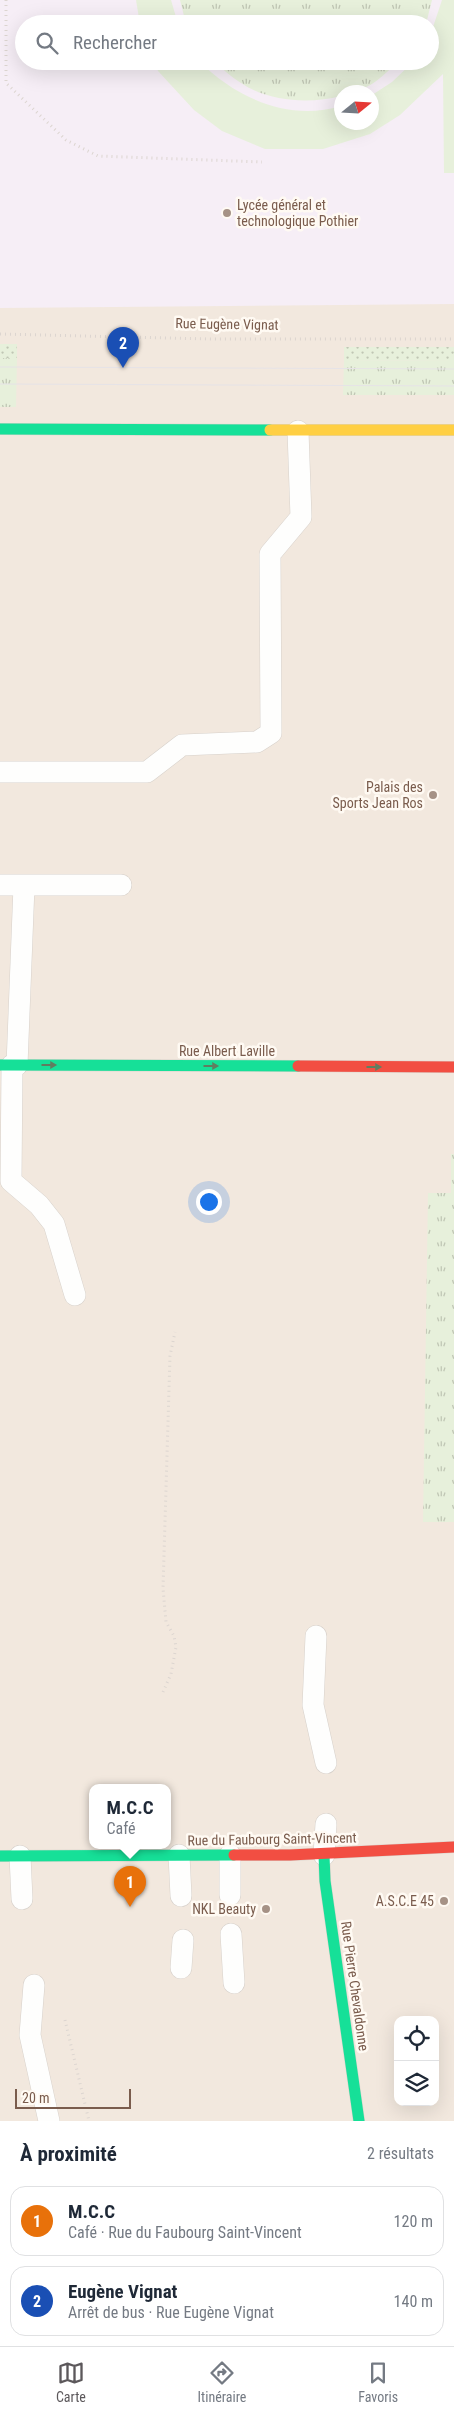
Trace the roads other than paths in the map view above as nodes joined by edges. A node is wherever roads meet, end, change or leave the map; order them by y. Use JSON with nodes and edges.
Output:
{"nodes":[{"id":1,"x":0,"y":429,"type":"edge"},
{"id":2,"x":454,"y":430,"type":"edge"},
{"id":3,"x":298,"y":431,"type":"junction"},
{"id":4,"x":0,"y":772,"type":"edge"},
{"id":5,"x":121,"y":884,"type":"dead end"},
{"id":6,"x":0,"y":885,"type":"edge"},
{"id":7,"x":24,"y":886,"type":"junction"},
{"id":8,"x":10,"y":1065,"type":"edge"},
{"id":9,"x":454,"y":1067,"type":"edge"},
{"id":10,"x":75,"y":1295,"type":"dead end"},
{"id":11,"x":316,"y":1636,"type":"dead end"},
{"id":12,"x":326,"y":1763,"type":"dead end"},
{"id":13,"x":326,"y":1824,"type":"dead end"},
{"id":14,"x":454,"y":1847,"type":"edge"},
{"id":15,"x":179,"y":1855,"type":"junction"},
{"id":16,"x":230,"y":1855,"type":"junction"},
{"id":17,"x":324,"y":1855,"type":"junction"},
{"id":18,"x":10,"y":1856,"type":"edge"},
{"id":19,"x":230,"y":1895,"type":"dead end"},
{"id":20,"x":181,"y":1896,"type":"dead end"},
{"id":21,"x":22,"y":1899,"type":"dead end"},
{"id":22,"x":231,"y":1934,"type":"dead end"},
{"id":23,"x":183,"y":1940,"type":"dead end"},
{"id":24,"x":181,"y":1968,"type":"dead end"},
{"id":25,"x":234,"y":1983,"type":"dead end"},
{"id":26,"x":34,"y":1985,"type":"dead end"},
{"id":27,"x":49,"y":2121,"type":"edge"},
{"id":28,"x":359,"y":2121,"type":"edge"}],
"edges":[{"from":1,"to":3,"type":"street"},
{"from":2,"to":3,"type":"street"},
{"from":3,"to":4,"type":"lane"},
{"from":5,"to":7,"type":"lane"},
{"from":6,"to":7,"type":"lane"},
{"from":7,"to":8,"type":"lane"},
{"from":8,"to":9,"type":"street","name":"Rue Albert Laville","one_way":true},
{"from":8,"to":10,"type":"lane"},
{"from":11,"to":12,"type":"lane"},
{"from":13,"to":17,"type":"lane"},
{"from":14,"to":17,"type":"street","name":"Rue du Faubourg Saint-Vincent"},
{"from":15,"to":16,"type":"street","name":"Rue du Faubourg Saint-Vincent"},
{"from":15,"to":18,"type":"street","name":"Rue du Faubourg Saint-Vincent"},
{"from":15,"to":20,"type":"lane"},
{"from":16,"to":17,"type":"street","name":"Rue du Faubourg Saint-Vincent"},
{"from":16,"to":19,"type":"lane"},
{"from":17,"to":28,"type":"street","name":"Rue Pierre Chevaldonne"},
{"from":18,"to":21,"type":"lane"},
{"from":22,"to":25,"type":"lane"},
{"from":23,"to":24,"type":"lane"},
{"from":26,"to":27,"type":"lane"}]}
